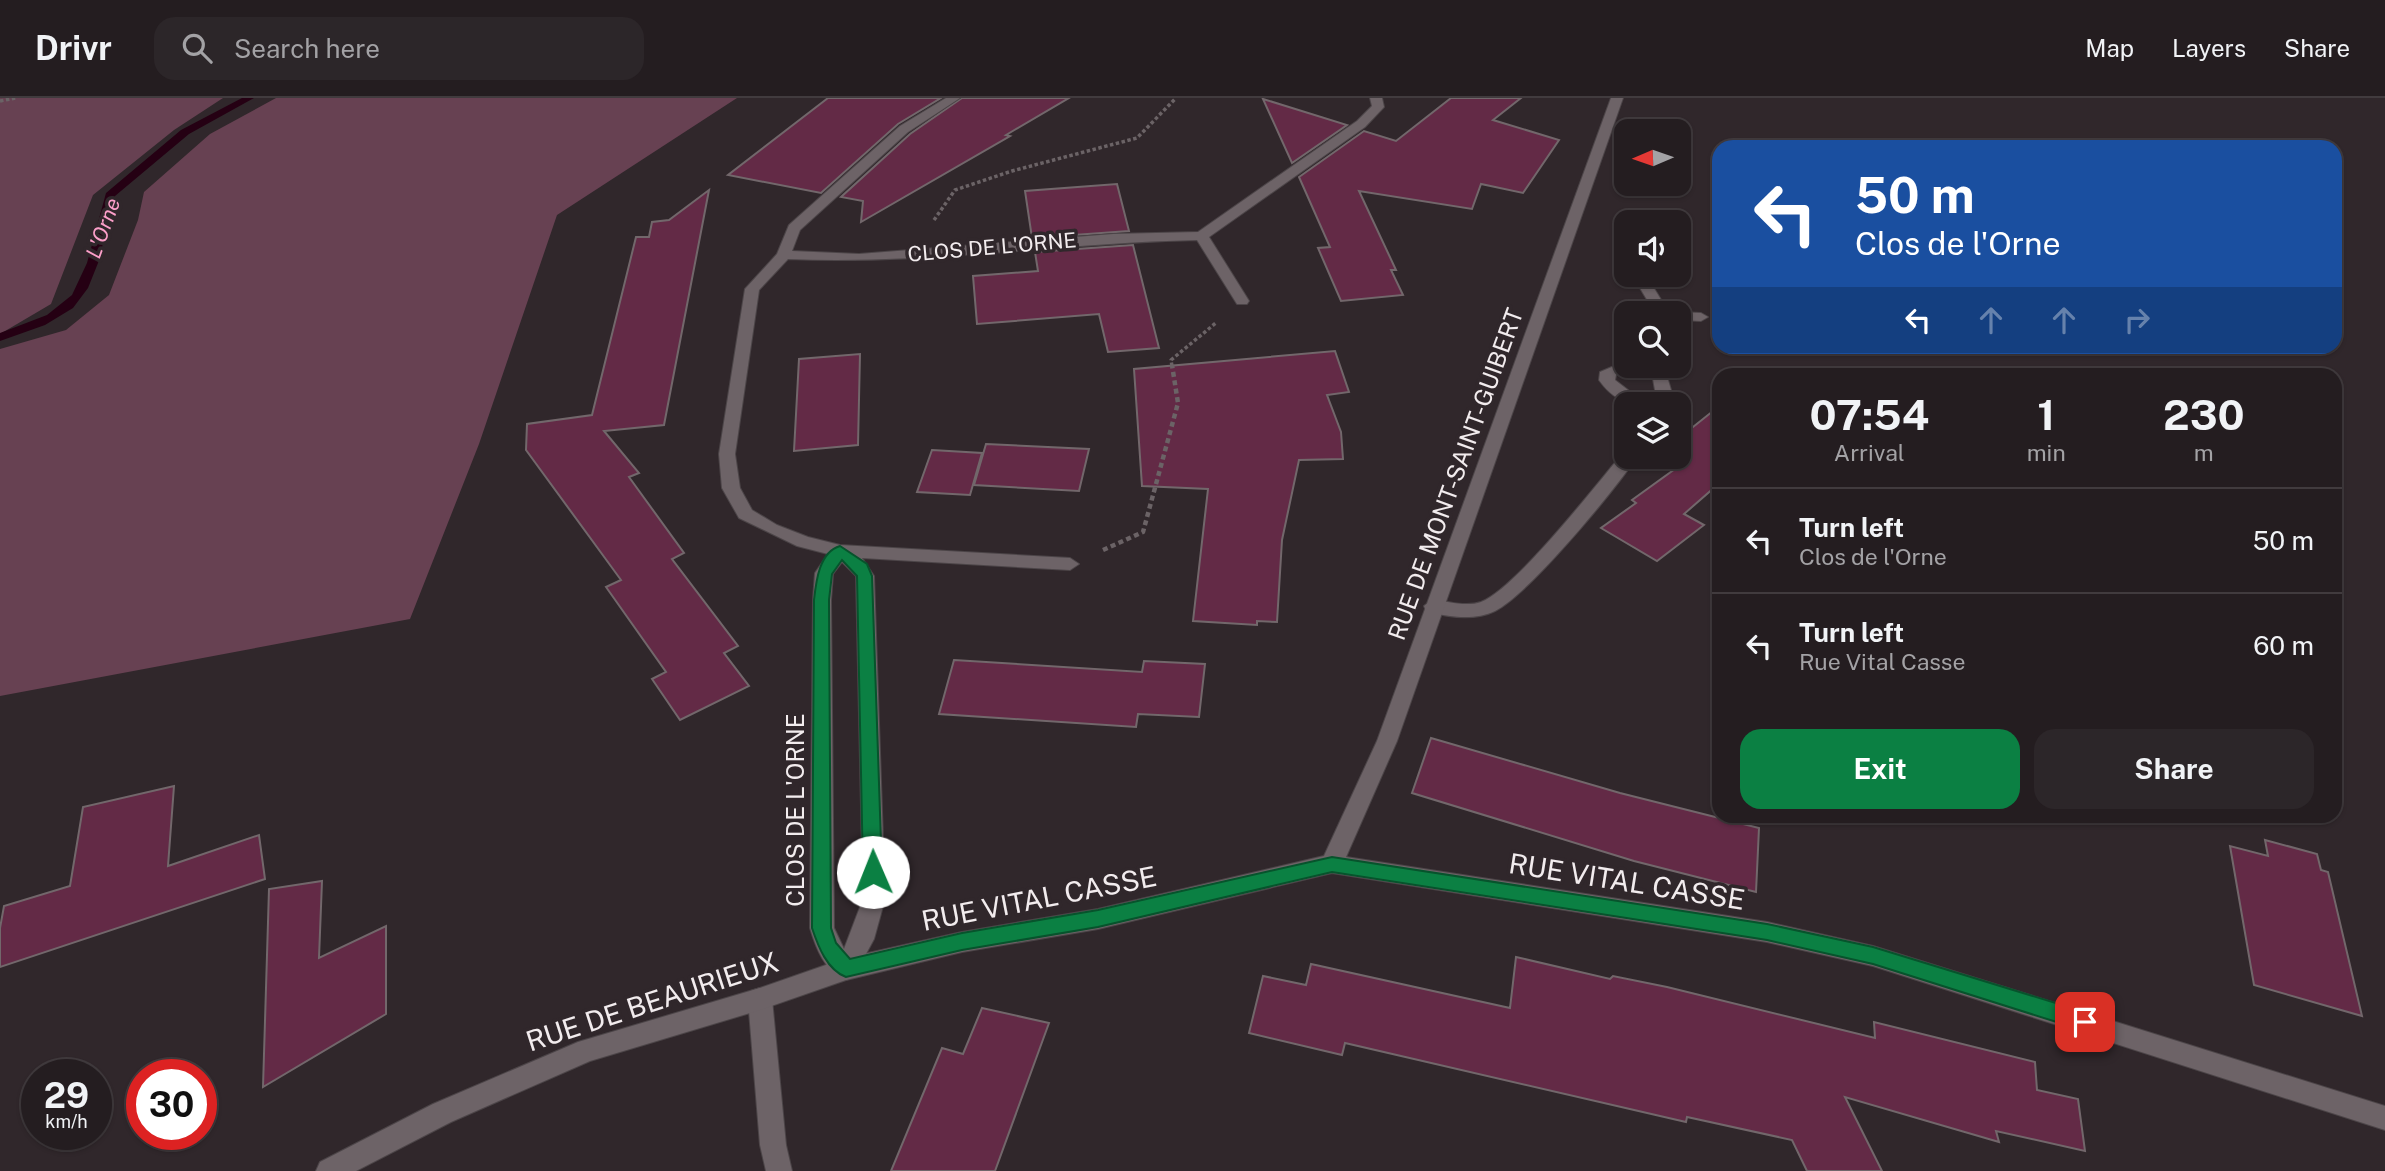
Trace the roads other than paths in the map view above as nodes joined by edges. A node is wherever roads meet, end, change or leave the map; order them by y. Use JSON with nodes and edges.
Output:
{"nodes":[{"id":1,"x":954,"y":98,"type":"edge"},
{"id":2,"x":1376,"y":98,"type":"edge"},
{"id":3,"x":1617,"y":98,"type":"edge"},
{"id":4,"x":1201,"y":236,"type":"junction"},
{"id":5,"x":784,"y":255,"type":"junction"},
{"id":6,"x":1242,"y":301,"type":"road end"},
{"id":7,"x":1691,"y":317,"type":"edge"},
{"id":8,"x":1701,"y":317,"type":"dead end"},
{"id":9,"x":1614,"y":370,"type":"edge"},
{"id":10,"x":1619,"y":392,"type":"edge"},
{"id":11,"x":1618,"y":469,"type":"edge"},
{"id":12,"x":840,"y":551,"type":"junction"},
{"id":13,"x":1070,"y":564,"type":"road end"},
{"id":14,"x":1433,"y":606,"type":"junction"},
{"id":15,"x":1332,"y":864,"type":"junction"},
{"id":16,"x":846,"y":969,"type":"junction"},
{"id":17,"x":760,"y":999,"type":"junction"},
{"id":18,"x":2385,"y":1118,"type":"edge"},
{"id":19,"x":329,"y":1171,"type":"edge"},
{"id":20,"x":779,"y":1171,"type":"edge"}],
"edges":[{"from":1,"to":5,"type":"street"},
{"from":2,"to":4,"type":"street"},
{"from":3,"to":14,"type":"street","name":"RUE DE MONT-SAINT-GUIBERT"},
{"from":4,"to":5,"type":"street","name":"CLOS DE L'ORNE"},
{"from":4,"to":6,"type":"street"},
{"from":5,"to":12,"type":"street"},
{"from":7,"to":8,"type":"street"},
{"from":9,"to":10,"type":"street"},
{"from":11,"to":14,"type":"street"},
{"from":12,"to":13,"type":"street"},
{"from":12,"to":16,"type":"street","name":"CLOS DE L'ORNE"},
{"from":12,"to":16,"type":"street"},
{"from":14,"to":15,"type":"street","name":"RUE DE MONT-SAINT-GUIBERT"},
{"from":15,"to":16,"type":"street","name":"RUE VITAL CASSE"},
{"from":15,"to":18,"type":"street","name":"RUE VITAL CASSE"},
{"from":16,"to":17,"type":"street","name":"RUE DE BEAURIEUX"},
{"from":17,"to":19,"type":"street","name":"RUE DE BEAURIEUX"},
{"from":17,"to":20,"type":"street"}]}
